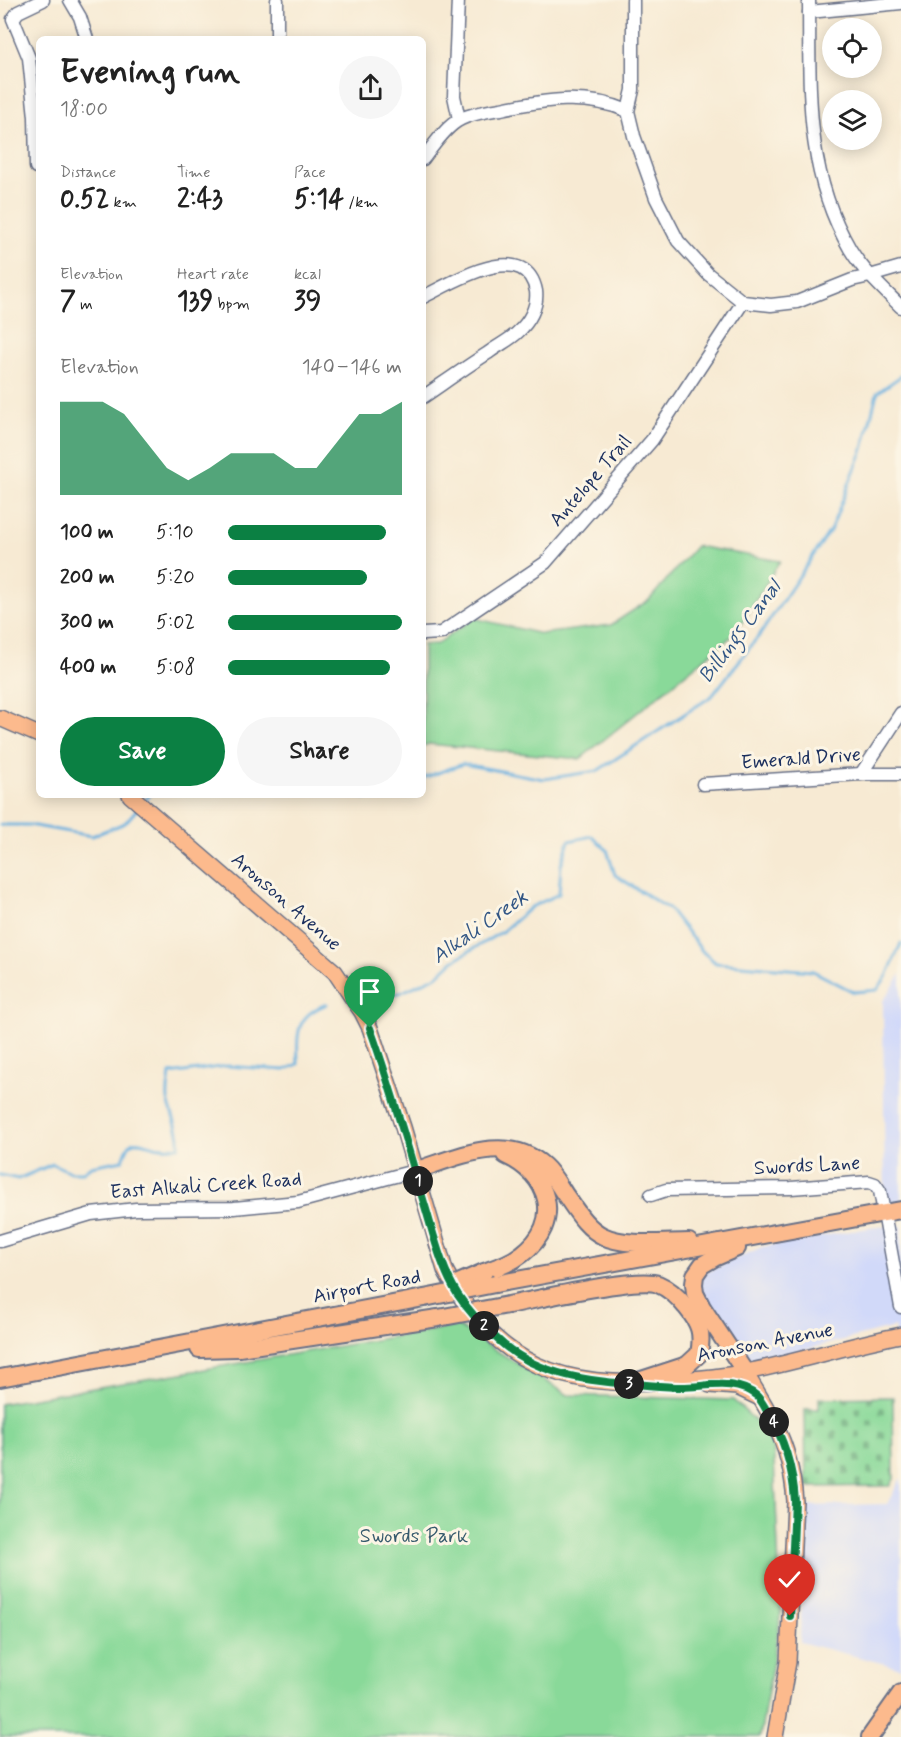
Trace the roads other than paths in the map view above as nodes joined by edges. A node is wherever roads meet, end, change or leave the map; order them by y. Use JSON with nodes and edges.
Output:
{"nodes":[{"id":1,"x":43,"y":0,"type":"edge"},
{"id":2,"x":70,"y":0,"type":"edge"},
{"id":3,"x":277,"y":0,"type":"edge"},
{"id":4,"x":458,"y":0,"type":"edge"},
{"id":5,"x":633,"y":0,"type":"edge"},
{"id":6,"x":901,"y":3,"type":"edge"},
{"id":7,"x":809,"y":6,"type":"edge"},
{"id":8,"x":86,"y":36,"type":"edge"},
{"id":9,"x":277,"y":36,"type":"edge"},
{"id":10,"x":36,"y":110,"type":"edge"},
{"id":11,"x":628,"y":111,"type":"junction"},
{"id":12,"x":459,"y":119,"type":"junction"},
{"id":13,"x":426,"y":155,"type":"edge"},
{"id":14,"x":901,"y":267,"type":"edge"},
{"id":15,"x":870,"y":276,"type":"junction"},
{"id":16,"x":426,"y":296,"type":"edge"},
{"id":17,"x":743,"y":303,"type":"junction"},
{"id":18,"x":901,"y":307,"type":"edge"},
{"id":19,"x":426,"y":395,"type":"edge"},
{"id":20,"x":426,"y":634,"type":"edge"},
{"id":21,"x":901,"y":713,"type":"edge"},
{"id":22,"x":0,"y":718,"type":"edge"},
{"id":23,"x":36,"y":734,"type":"edge"},
{"id":24,"x":861,"y":774,"type":"junction"},
{"id":25,"x":901,"y":774,"type":"edge"},
{"id":26,"x":703,"y":784,"type":"dead end"},
{"id":27,"x":134,"y":798,"type":"edge"},
{"id":28,"x":487,"y":1150,"type":"junction"},
{"id":29,"x":414,"y":1171,"type":"junction"},
{"id":30,"x":651,"y":1195,"type":"dead end"},
{"id":31,"x":893,"y":1212,"type":"edge"},
{"id":32,"x":772,"y":1234,"type":"junction"},
{"id":33,"x":0,"y":1241,"type":"edge"},
{"id":34,"x":729,"y":1242,"type":"junction"},
{"id":35,"x":490,"y":1278,"type":"junction"},
{"id":36,"x":901,"y":1307,"type":"edge"},
{"id":37,"x":901,"y":1335,"type":"edge"},
{"id":38,"x":141,"y":1352,"type":"junction"},
{"id":39,"x":745,"y":1372,"type":"junction"},
{"id":40,"x":0,"y":1378,"type":"edge"},
{"id":41,"x":629,"y":1384,"type":"junction"},
{"id":42,"x":758,"y":1397,"type":"junction"},
{"id":43,"x":901,"y":1693,"type":"edge"},
{"id":44,"x":776,"y":1737,"type":"edge"},
{"id":45,"x":870,"y":1737,"type":"edge"}],
"edges":[{"from":1,"to":10,"type":"street"},
{"from":2,"to":8,"type":"street"},
{"from":3,"to":9,"type":"street"},
{"from":4,"to":12,"type":"street"},
{"from":5,"to":11,"type":"street"},
{"from":6,"to":7,"type":"street"},
{"from":7,"to":15,"type":"street"},
{"from":11,"to":12,"type":"street"},
{"from":11,"to":17,"type":"street"},
{"from":12,"to":13,"type":"street"},
{"from":14,"to":15,"type":"street"},
{"from":15,"to":17,"type":"street"},
{"from":15,"to":18,"type":"street"},
{"from":16,"to":19,"type":"street"},
{"from":17,"to":20,"type":"street","name":"Antelope Trail"},
{"from":21,"to":24,"type":"street"},
{"from":22,"to":23,"type":"main road"},
{"from":24,"to":25,"type":"street","name":"Emerald Drive"},
{"from":24,"to":26,"type":"street","name":"Emerald Drive"},
{"from":27,"to":29,"type":"main road","name":"Aronson Avenue"},
{"from":28,"to":29,"type":"highway"},
{"from":28,"to":34,"type":"highway"},
{"from":28,"to":35,"type":"highway"},
{"from":29,"to":33,"type":"street","name":"East Alkali Creek Road"},
{"from":29,"to":41,"type":"main road","name":"Aronson Avenue"},
{"from":30,"to":31,"type":"street","name":"Swords Lane"},
{"from":31,"to":32,"type":"highway","name":"Airport Road"},
{"from":31,"to":36,"type":"street","name":"Swords Lane"},
{"from":32,"to":34,"type":"highway","name":"Airport Road"},
{"from":32,"to":39,"type":"highway"},
{"from":34,"to":35,"type":"highway","name":"Airport Road"},
{"from":35,"to":38,"type":"highway","name":"Airport Road","bridge":true},
{"from":37,"to":39,"type":"main road","name":"Aronson Avenue"},
{"from":38,"to":40,"type":"highway","name":"Airport Road"},
{"from":38,"to":41,"type":"highway","bridge":true},
{"from":39,"to":41,"type":"main road","name":"Aronson Avenue"},
{"from":39,"to":42,"type":"main road"},
{"from":41,"to":42,"type":"main road"},
{"from":42,"to":44,"type":"main road"},
{"from":43,"to":45,"type":"highway"}]}
